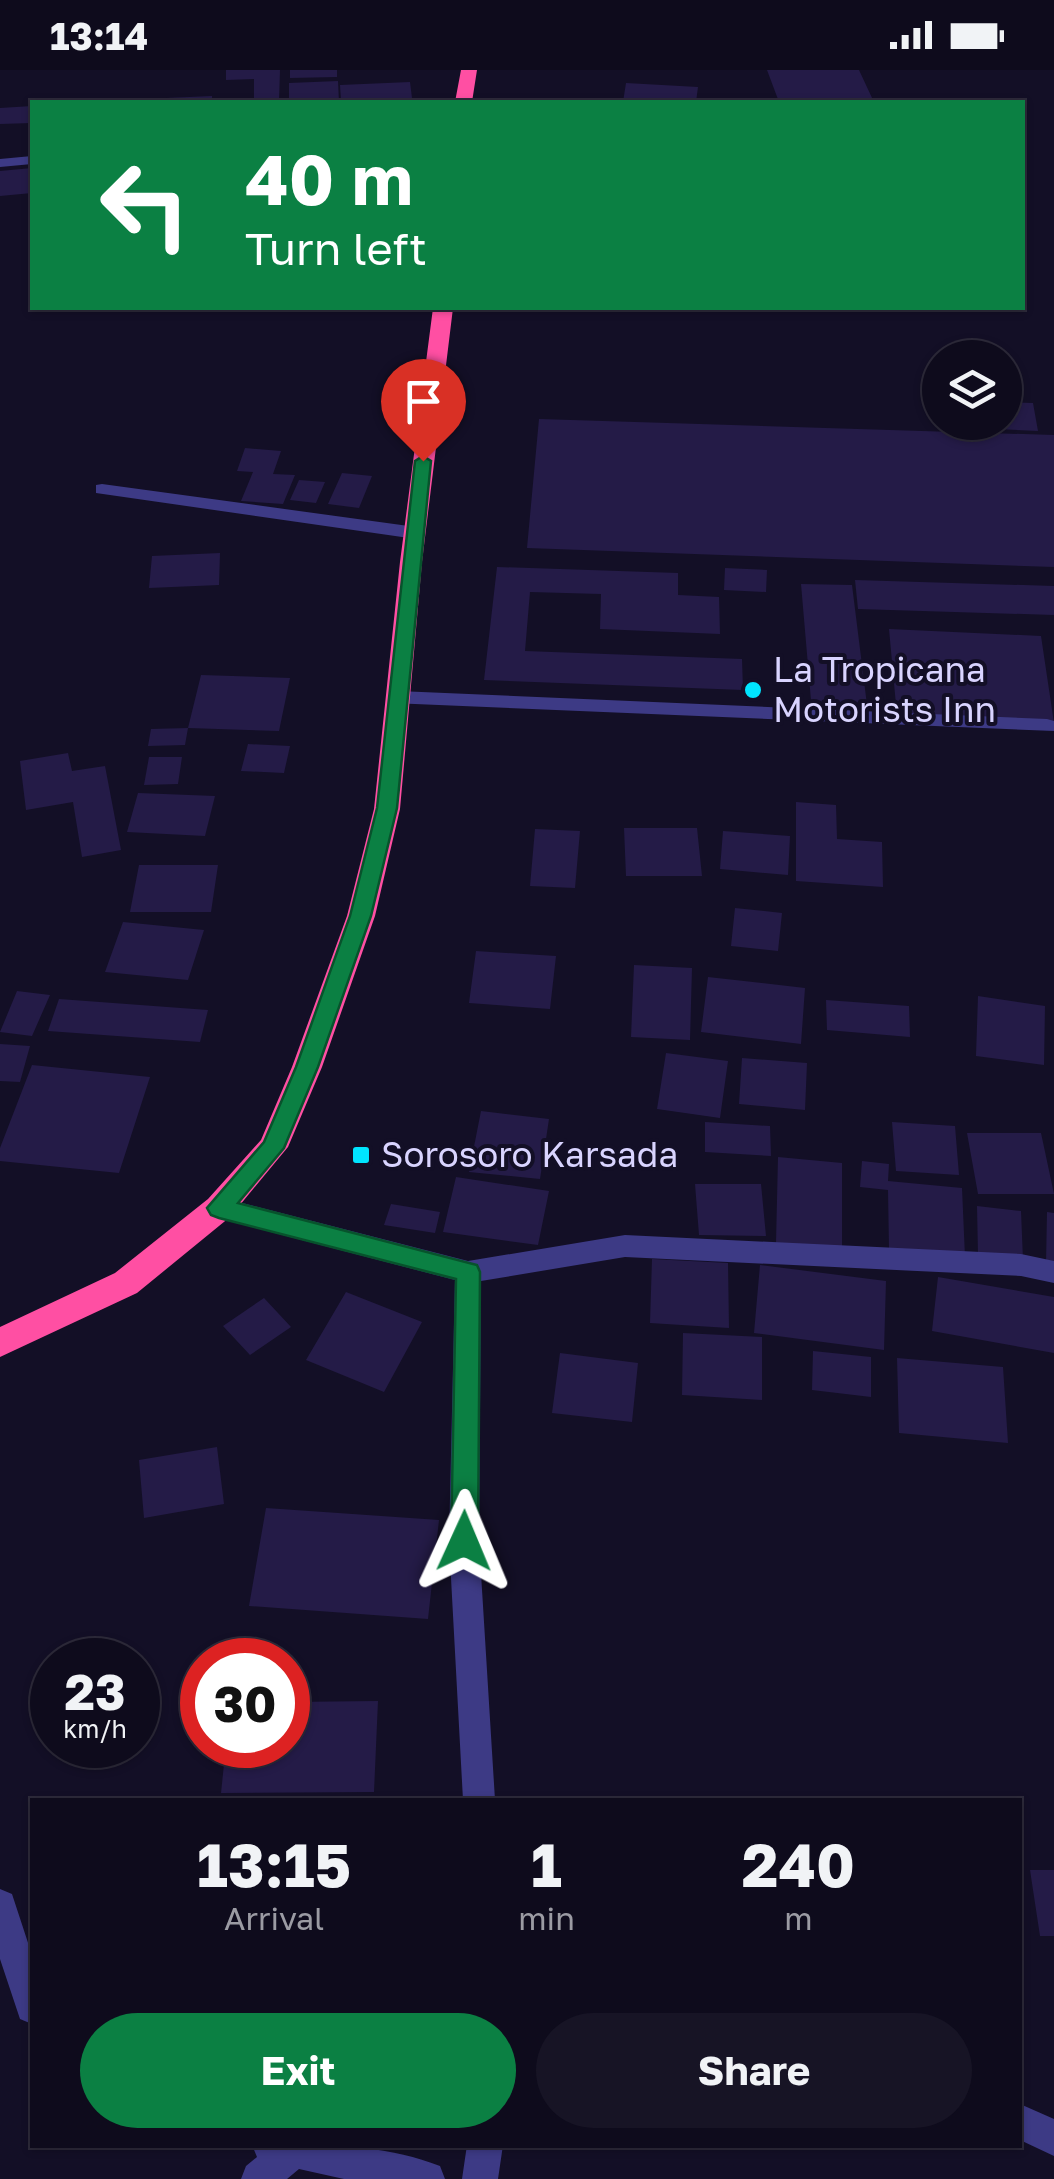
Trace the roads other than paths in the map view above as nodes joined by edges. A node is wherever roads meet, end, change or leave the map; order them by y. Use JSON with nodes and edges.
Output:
{"nodes":[{"id":1,"x":469,"y":70,"type":"edge"},
{"id":2,"x":464,"y":100,"type":"edge"},
{"id":3,"x":30,"y":160,"type":"edge"},
{"id":4,"x":0,"y":163,"type":"edge"},
{"id":5,"x":443,"y":310,"type":"edge"},
{"id":6,"x":102,"y":489,"type":"dead end"},
{"id":7,"x":416,"y":533,"type":"junction"},
{"id":8,"x":398,"y":698,"type":"junction"},
{"id":9,"x":1047,"y":726,"type":"dead end"},
{"id":10,"x":219,"y":1208,"type":"junction"},
{"id":11,"x":468,"y":1272,"type":"junction"},
{"id":12,"x":1054,"y":1272,"type":"edge"},
{"id":13,"x":0,"y":1343,"type":"edge"},
{"id":14,"x":479,"y":1798,"type":"edge"},
{"id":15,"x":0,"y":1906,"type":"edge"},
{"id":16,"x":30,"y":2001,"type":"edge"},
{"id":17,"x":1022,"y":2123,"type":"edge"},
{"id":18,"x":1054,"y":2138,"type":"edge"},
{"id":19,"x":485,"y":2148,"type":"edge"},
{"id":20,"x":281,"y":2149,"type":"edge"},
{"id":21,"x":259,"y":2179,"type":"edge"},
{"id":22,"x":427,"y":2179,"type":"edge"},
{"id":23,"x":480,"y":2179,"type":"edge"}],
"edges":[{"from":1,"to":2,"type":"highway"},
{"from":3,"to":4,"type":"street"},
{"from":5,"to":7,"type":"highway"},
{"from":6,"to":7,"type":"street"},
{"from":7,"to":8,"type":"highway"},
{"from":8,"to":9,"type":"street"},
{"from":8,"to":10,"type":"highway"},
{"from":10,"to":11,"type":"street"},
{"from":10,"to":13,"type":"highway"},
{"from":11,"to":12,"type":"street"},
{"from":11,"to":14,"type":"street"},
{"from":15,"to":16,"type":"street"},
{"from":17,"to":18,"type":"street"},
{"from":19,"to":23,"type":"street"},
{"from":20,"to":21,"type":"street"},
{"from":20,"to":22,"type":"street"}]}
